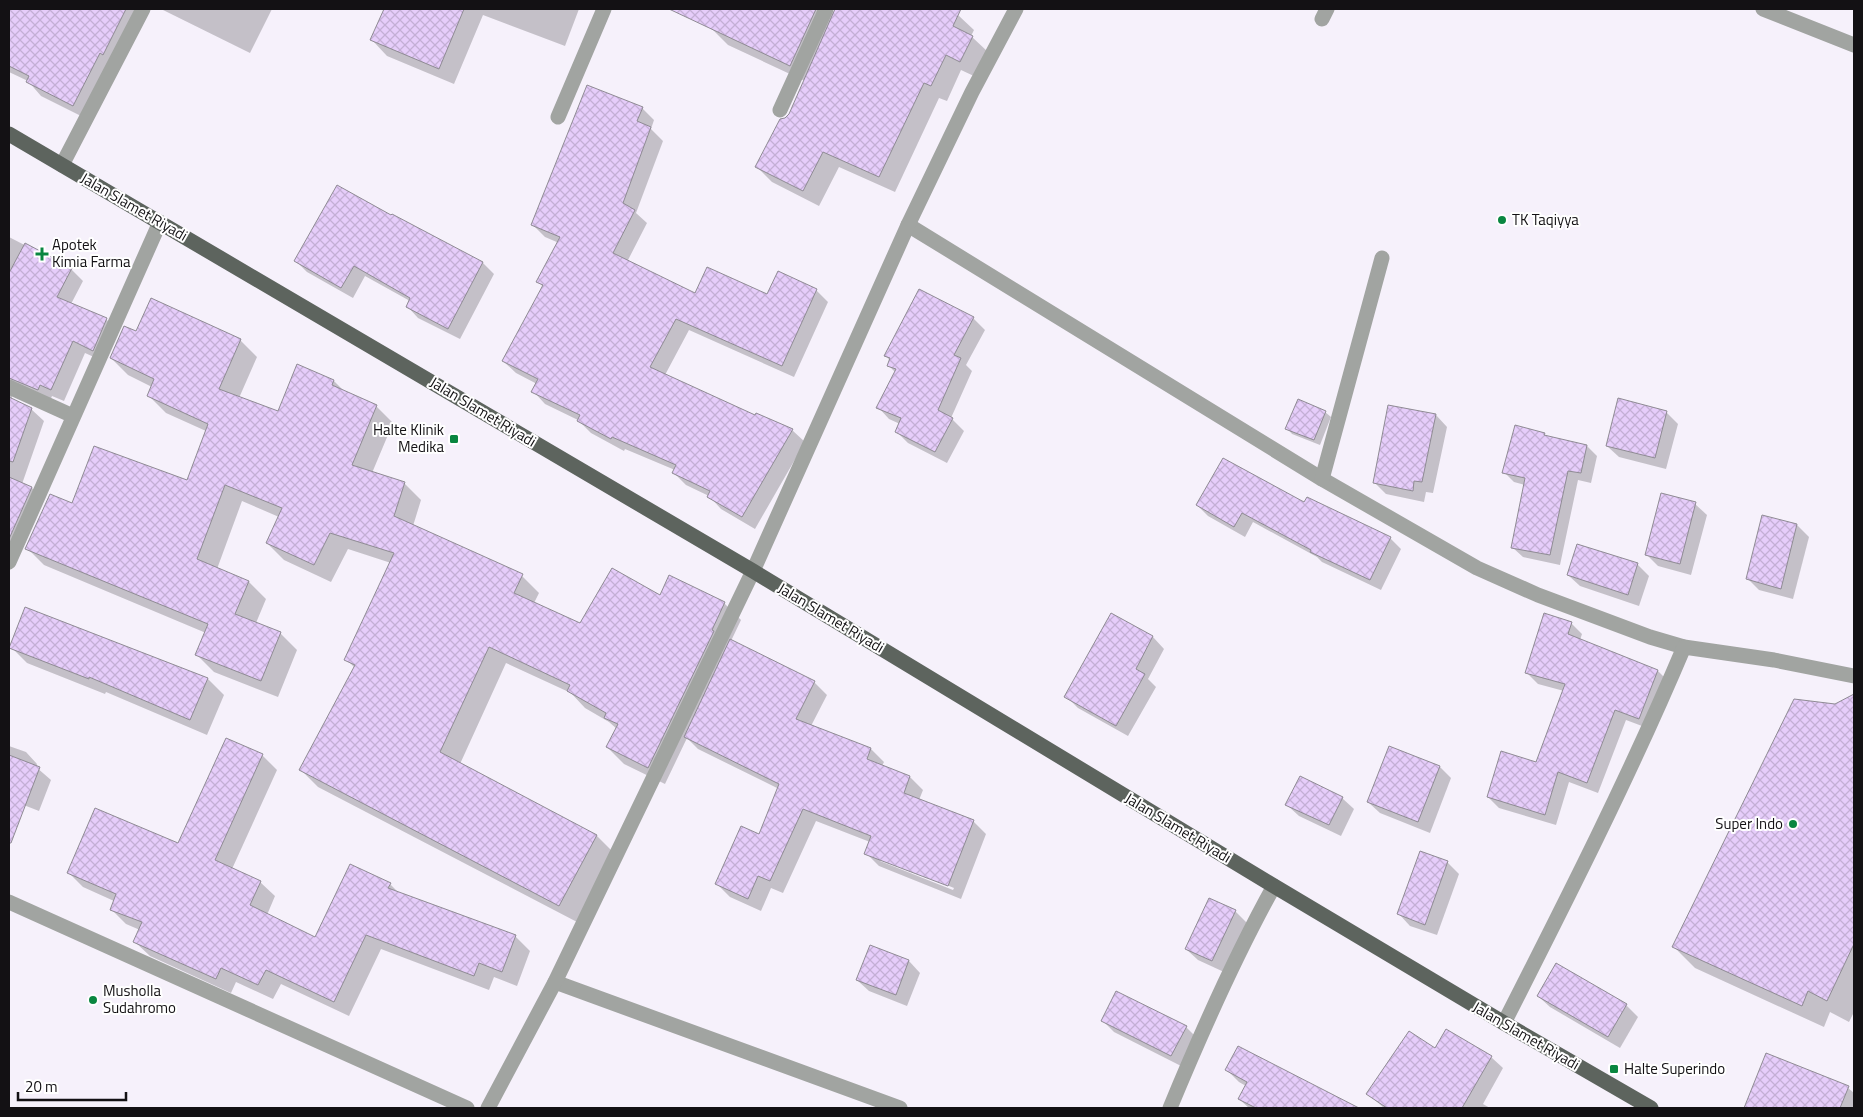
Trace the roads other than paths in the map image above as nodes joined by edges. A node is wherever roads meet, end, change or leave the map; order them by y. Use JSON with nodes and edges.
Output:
{"nodes":[{"id":1,"x":144,"y":9,"type":"edge"},
{"id":2,"x":604,"y":9,"type":"edge"},
{"id":3,"x":826,"y":9,"type":"edge"},
{"id":4,"x":1016,"y":9,"type":"edge"},
{"id":5,"x":1763,"y":9,"type":"edge"},
{"id":6,"x":1854,"y":45,"type":"edge"},
{"id":7,"x":780,"y":110,"type":"dead end"},
{"id":8,"x":558,"y":117,"type":"dead end"},
{"id":9,"x":9,"y":134,"type":"edge"},
{"id":10,"x":62,"y":165,"type":"junction"},
{"id":11,"x":160,"y":222,"type":"junction"},
{"id":12,"x":908,"y":225,"type":"junction"},
{"id":13,"x":1382,"y":258,"type":"dead end"},
{"id":14,"x":9,"y":387,"type":"edge"},
{"id":15,"x":73,"y":416,"type":"junction"},
{"id":16,"x":1322,"y":479,"type":"junction"},
{"id":17,"x":9,"y":562,"type":"edge"},
{"id":18,"x":753,"y":571,"type":"junction"},
{"id":19,"x":1684,"y":647,"type":"junction"},
{"id":20,"x":1854,"y":676,"type":"edge"},
{"id":21,"x":1274,"y":886,"type":"junction"},
{"id":22,"x":9,"y":902,"type":"edge"},
{"id":23,"x":555,"y":982,"type":"junction"},
{"id":24,"x":1504,"y":1023,"type":"junction"},
{"id":25,"x":467,"y":1108,"type":"edge"},
{"id":26,"x":488,"y":1108,"type":"edge"},
{"id":27,"x":900,"y":1108,"type":"edge"},
{"id":28,"x":1170,"y":1108,"type":"edge"},
{"id":29,"x":1651,"y":1108,"type":"edge"}],
"edges":[{"from":1,"to":10,"type":"street"},
{"from":2,"to":8,"type":"street"},
{"from":3,"to":7,"type":"street"},
{"from":4,"to":12,"type":"street"},
{"from":5,"to":6,"type":"street"},
{"from":9,"to":10,"type":"main road","name":"Jalan Slamet Riyadi"},
{"from":10,"to":11,"type":"main road","name":"Jalan Slamet Riyadi"},
{"from":11,"to":15,"type":"street"},
{"from":11,"to":18,"type":"main road","name":"Jalan Slamet Riyadi"},
{"from":12,"to":16,"type":"street"},
{"from":12,"to":18,"type":"street"},
{"from":13,"to":16,"type":"street"},
{"from":14,"to":15,"type":"street"},
{"from":15,"to":17,"type":"street"},
{"from":16,"to":19,"type":"street"},
{"from":18,"to":21,"type":"main road","name":"Jalan Slamet Riyadi"},
{"from":18,"to":23,"type":"street"},
{"from":19,"to":20,"type":"street"},
{"from":19,"to":24,"type":"street"},
{"from":21,"to":24,"type":"main road","name":"Jalan Slamet Riyadi"},
{"from":21,"to":28,"type":"street"},
{"from":22,"to":25,"type":"street"},
{"from":23,"to":26,"type":"street"},
{"from":23,"to":27,"type":"street"},
{"from":24,"to":29,"type":"main road","name":"Jalan Slamet Riyadi"}]}
